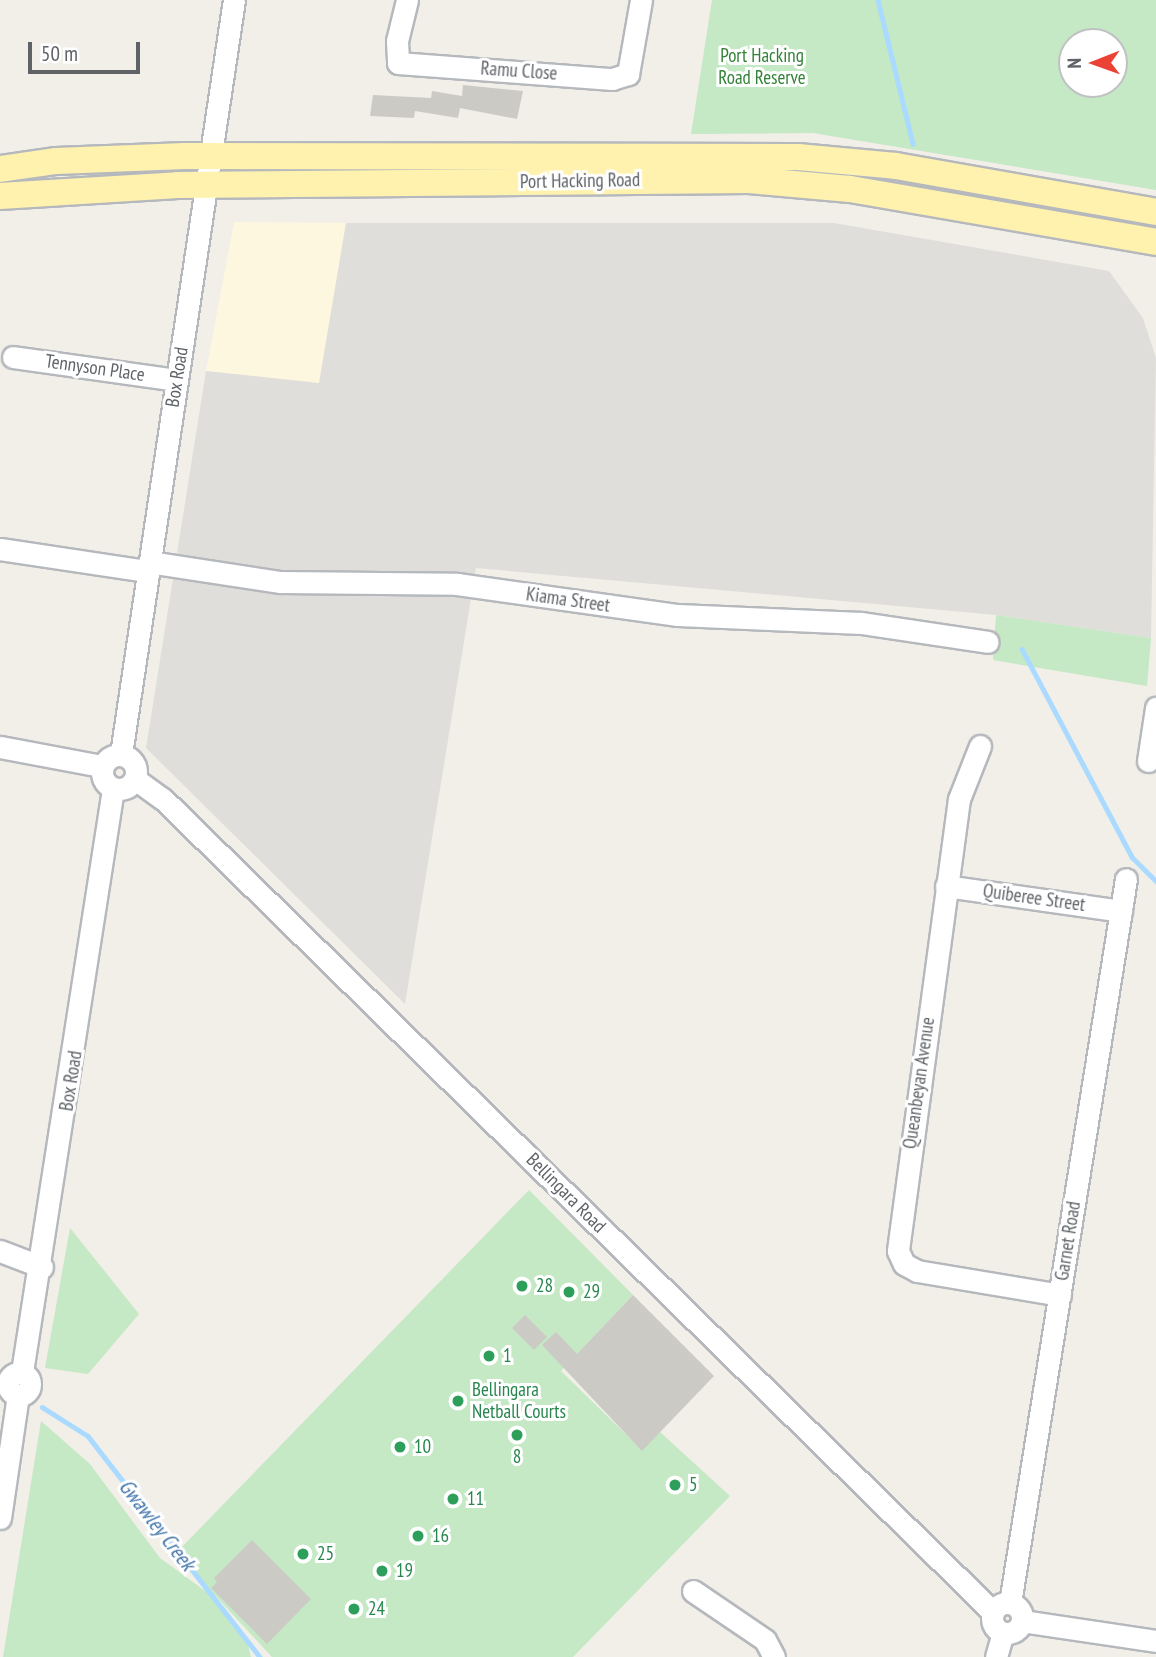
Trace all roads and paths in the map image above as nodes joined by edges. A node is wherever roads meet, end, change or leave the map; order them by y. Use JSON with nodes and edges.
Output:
{"nodes":[{"id":1,"x":234,"y":0,"type":"edge"},
{"id":2,"x":407,"y":0,"type":"edge"},
{"id":3,"x":641,"y":0,"type":"edge"},
{"id":4,"x":211,"y":156,"type":"junction"},
{"id":5,"x":0,"y":169,"type":"edge"},
{"id":6,"x":207,"y":184,"type":"junction"},
{"id":7,"x":0,"y":196,"type":"edge"},
{"id":8,"x":1156,"y":212,"type":"edge"},
{"id":9,"x":1156,"y":242,"type":"edge"},
{"id":10,"x":13,"y":357,"type":"dead end"},
{"id":11,"x":176,"y":380,"type":"junction"},
{"id":12,"x":0,"y":549,"type":"edge"},
{"id":13,"x":148,"y":566,"type":"junction"},
{"id":14,"x":988,"y":642,"type":"dead end"},
{"id":15,"x":1156,"y":708,"type":"edge"},
{"id":16,"x":1155,"y":733,"type":"edge"},
{"id":17,"x":980,"y":746,"type":"dead end"},
{"id":18,"x":0,"y":747,"type":"edge"},
{"id":19,"x":121,"y":754,"type":"junction"},
{"id":20,"x":1148,"y":761,"type":"dead end"},
{"id":21,"x":102,"y":766,"type":"junction"},
{"id":22,"x":135,"y":779,"type":"junction"},
{"id":23,"x":113,"y":789,"type":"junction"},
{"id":24,"x":1126,"y":879,"type":"dead end"},
{"id":25,"x":946,"y":886,"type":"junction"},
{"id":26,"x":1121,"y":911,"type":"junction"},
{"id":27,"x":0,"y":1251,"type":"edge"},
{"id":28,"x":42,"y":1267,"type":"junction"},
{"id":29,"x":1060,"y":1294,"type":"junction"},
{"id":30,"x":0,"y":1518,"type":"edge"},
{"id":31,"x":693,"y":1591,"type":"dead end"},
{"id":32,"x":1001,"y":1608,"type":"junction"},
{"id":33,"x":1022,"y":1621,"type":"junction"},
{"id":34,"x":1003,"y":1633,"type":"junction"},
{"id":35,"x":1156,"y":1640,"type":"edge"},
{"id":36,"x":774,"y":1657,"type":"edge"},
{"id":37,"x":996,"y":1657,"type":"edge"}],
"edges":[{"from":1,"to":4,"type":"street","name":"Box Road"},
{"from":2,"to":3,"type":"street","name":"Ramu Close"},
{"from":4,"to":5,"type":"main road","name":"Port Hacking Road"},
{"from":4,"to":6,"type":"street","name":"Box Road"},
{"from":4,"to":8,"type":"main road","name":"Port Hacking Road"},
{"from":6,"to":7,"type":"main road","name":"Port Hacking Road"},
{"from":6,"to":9,"type":"main road","name":"Port Hacking Road"},
{"from":6,"to":11,"type":"street","name":"Box Road"},
{"from":10,"to":11,"type":"street","name":"Tennyson Place"},
{"from":11,"to":13,"type":"street","name":"Box Road"},
{"from":12,"to":13,"type":"street","name":"Kiama Street"},
{"from":13,"to":14,"type":"street","name":"Kiama Street"},
{"from":13,"to":19,"type":"street","name":"Box Road"},
{"from":15,"to":16,"type":"street"},
{"from":16,"to":20,"type":"street"},
{"from":17,"to":25,"type":"street","name":"Queanbeyan Avenue"},
{"from":18,"to":21,"type":"street"},
{"from":19,"to":21,"type":"street"},
{"from":19,"to":22,"type":"street"},
{"from":21,"to":23,"type":"street"},
{"from":22,"to":23,"type":"street"},
{"from":22,"to":32,"type":"street","name":"Bellingara Road"},
{"from":23,"to":28,"type":"street","name":"Box Road"},
{"from":24,"to":26,"type":"street","name":"Garnet Road"},
{"from":25,"to":26,"type":"street","name":"Quiberee Street"},
{"from":25,"to":29,"type":"street","name":"Queanbeyan Avenue"},
{"from":26,"to":29,"type":"street","name":"Garnet Road"},
{"from":27,"to":28,"type":"street"},
{"from":28,"to":30,"type":"street","name":"Box Road"},
{"from":29,"to":32,"type":"street","name":"Garnet Road"},
{"from":31,"to":36,"type":"street"},
{"from":32,"to":33,"type":"street"},
{"from":32,"to":34,"type":"street"},
{"from":33,"to":34,"type":"street"},
{"from":33,"to":35,"type":"street"},
{"from":34,"to":37,"type":"street"}]}
